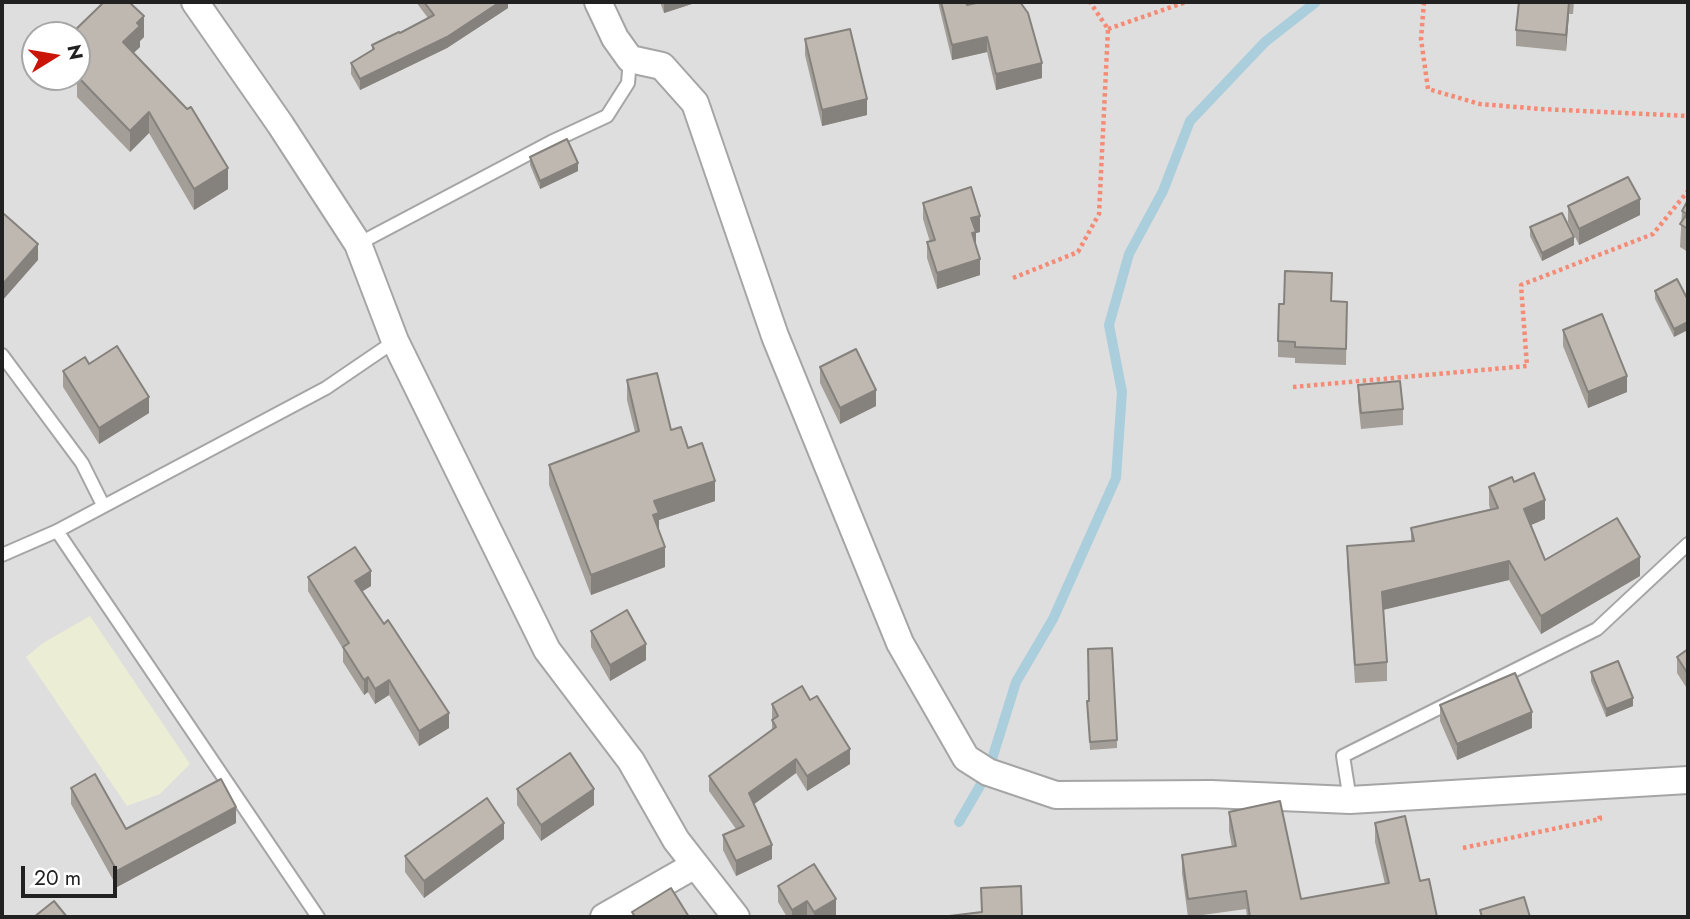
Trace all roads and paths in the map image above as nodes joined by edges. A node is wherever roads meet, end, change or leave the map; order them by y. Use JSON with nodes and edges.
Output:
{"nodes":[{"id":1,"x":195,"y":2,"type":"edge"},
{"id":2,"x":598,"y":2,"type":"edge"},
{"id":3,"x":1090,"y":2,"type":"edge"},
{"id":4,"x":1186,"y":2,"type":"edge"},
{"id":5,"x":1424,"y":2,"type":"edge"},
{"id":6,"x":1108,"y":29,"type":"junction"},
{"id":7,"x":630,"y":59,"type":"junction"},
{"id":8,"x":1688,"y":116,"type":"edge"},
{"id":9,"x":1688,"y":191,"type":"edge"},
{"id":10,"x":358,"y":244,"type":"junction"},
{"id":11,"x":1013,"y":278,"type":"dead end"},
{"id":12,"x":395,"y":341,"type":"junction"},
{"id":13,"x":2,"y":355,"type":"edge"},
{"id":14,"x":1293,"y":387,"type":"dead end"},
{"id":15,"x":103,"y":505,"type":"junction"},
{"id":16,"x":57,"y":531,"type":"junction"},
{"id":17,"x":1688,"y":544,"type":"edge"},
{"id":18,"x":2,"y":555,"type":"edge"},
{"id":19,"x":1688,"y":780,"type":"edge"},
{"id":20,"x":1599,"y":785,"type":"junction"},
{"id":21,"x":1350,"y":800,"type":"junction"},
{"id":22,"x":1463,"y":848,"type":"dead end"},
{"id":23,"x":695,"y":865,"type":"junction"},
{"id":24,"x":318,"y":917,"type":"edge"},
{"id":25,"x":604,"y":917,"type":"edge"},
{"id":26,"x":736,"y":917,"type":"edge"}],
"edges":[{"from":1,"to":10,"type":"street"},
{"from":2,"to":7,"type":"street"},
{"from":3,"to":6,"type":"path"},
{"from":4,"to":6,"type":"path"},
{"from":5,"to":8,"type":"path"},
{"from":6,"to":11,"type":"path"},
{"from":7,"to":10,"type":"lane"},
{"from":7,"to":21,"type":"street"},
{"from":9,"to":14,"type":"path"},
{"from":10,"to":12,"type":"street"},
{"from":12,"to":15,"type":"lane"},
{"from":12,"to":23,"type":"street"},
{"from":13,"to":15,"type":"lane"},
{"from":15,"to":16,"type":"lane"},
{"from":16,"to":18,"type":"lane"},
{"from":16,"to":24,"type":"lane"},
{"from":17,"to":21,"type":"lane"},
{"from":19,"to":20,"type":"street"},
{"from":20,"to":21,"type":"street"},
{"from":20,"to":22,"type":"path"},
{"from":23,"to":25,"type":"street"},
{"from":23,"to":26,"type":"street"}]}
